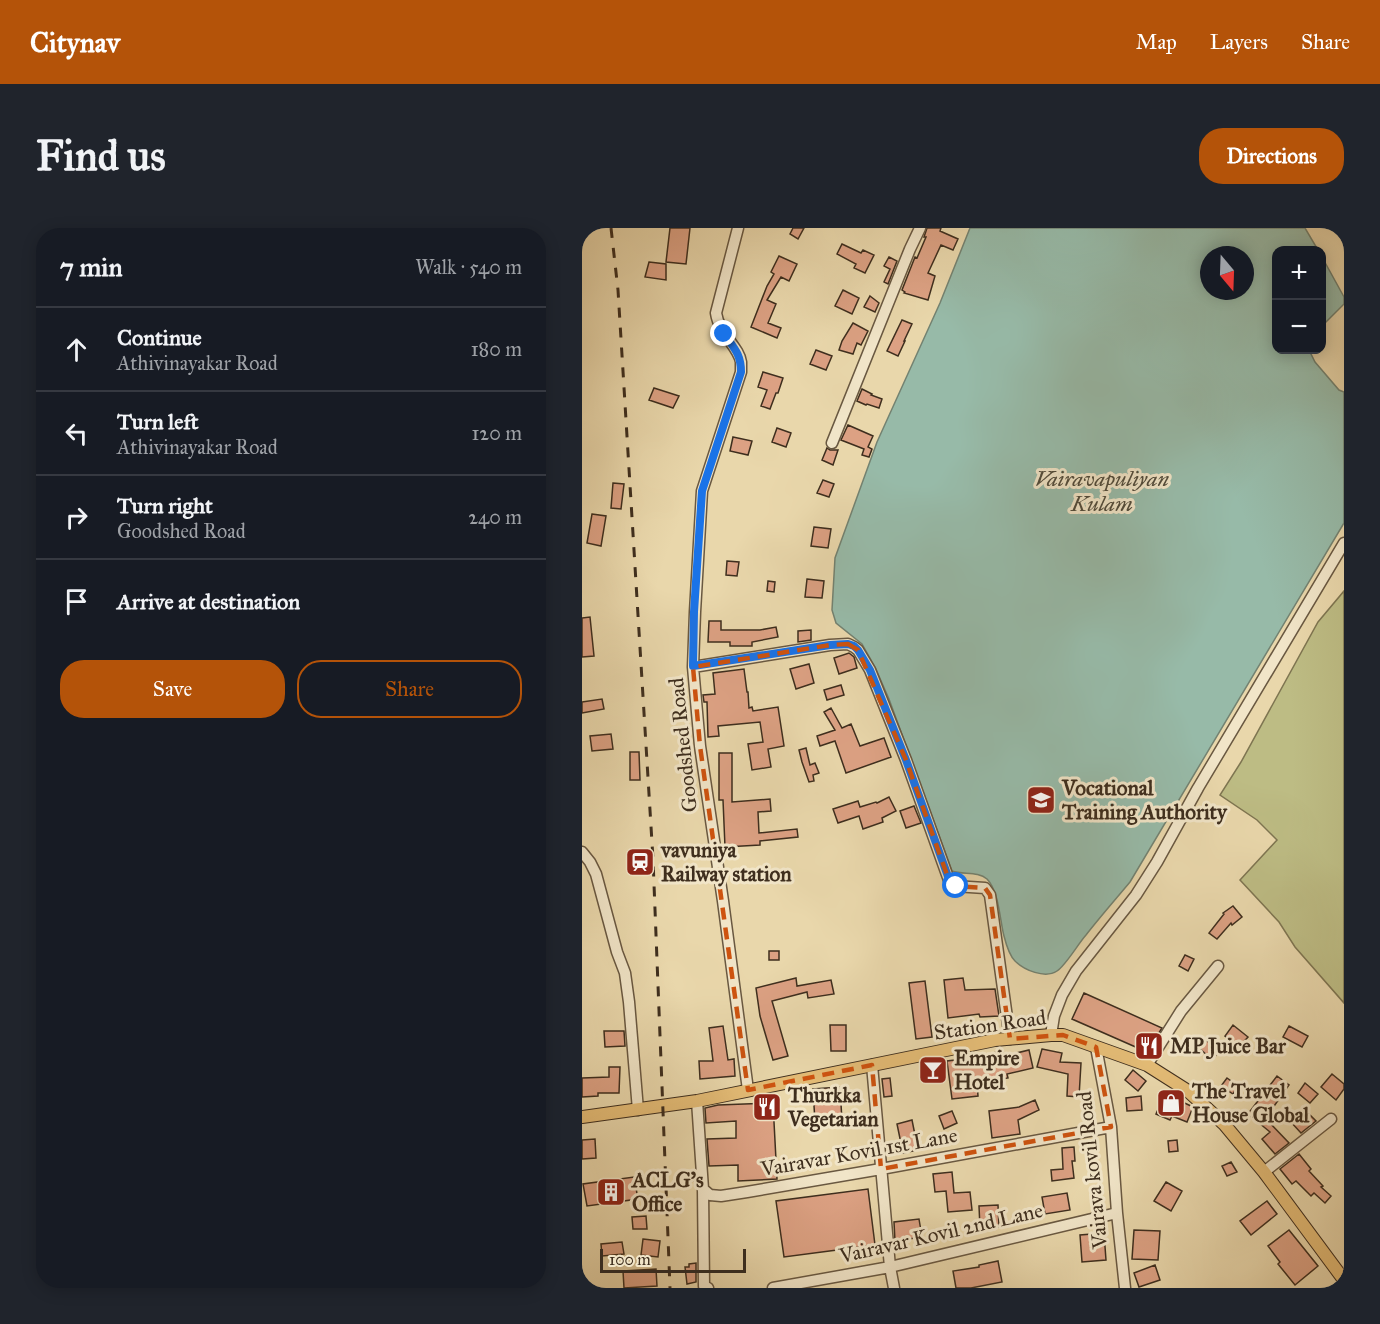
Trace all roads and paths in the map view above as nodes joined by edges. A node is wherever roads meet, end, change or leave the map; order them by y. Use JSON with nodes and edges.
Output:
{"nodes":[{"id":1,"x":738,"y":228,"type":"edge"},
{"id":2,"x":920,"y":228,"type":"edge"},
{"id":3,"x":832,"y":443,"type":"dead end"},
{"id":4,"x":1344,"y":543,"type":"edge"},
{"id":5,"x":693,"y":666,"type":"junction"},
{"id":6,"x":582,"y":852,"type":"edge"},
{"id":7,"x":1218,"y":966,"type":"dead end"},
{"id":8,"x":1051,"y":1035,"type":"junction"},
{"id":9,"x":1010,"y":1039,"type":"junction"},
{"id":10,"x":1096,"y":1047,"type":"junction"},
{"id":11,"x":873,"y":1065,"type":"junction"},
{"id":12,"x":1147,"y":1065,"type":"junction"},
{"id":13,"x":748,"y":1090,"type":"junction"},
{"id":14,"x":697,"y":1101,"type":"junction"},
{"id":15,"x":638,"y":1110,"type":"junction"},
{"id":16,"x":582,"y":1117,"type":"edge"},
{"id":17,"x":1331,"y":1119,"type":"dead end"},
{"id":18,"x":1111,"y":1127,"type":"junction"},
{"id":19,"x":881,"y":1169,"type":"junction"},
{"id":20,"x":1264,"y":1172,"type":"junction"},
{"id":21,"x":703,"y":1189,"type":"junction"},
{"id":22,"x":1117,"y":1213,"type":"junction"},
{"id":23,"x":891,"y":1267,"type":"junction"},
{"id":24,"x":1344,"y":1280,"type":"edge"},
{"id":25,"x":708,"y":1288,"type":"edge"},
{"id":26,"x":773,"y":1288,"type":"edge"},
{"id":27,"x":894,"y":1288,"type":"edge"},
{"id":28,"x":1125,"y":1288,"type":"edge"}],
"edges":[{"from":1,"to":5,"type":"street","name":"Goodshed Road"},
{"from":2,"to":3,"type":"street"},
{"from":4,"to":8,"type":"street"},
{"from":5,"to":9,"type":"street"},
{"from":5,"to":13,"type":"street","name":"Goodshed Road"},
{"from":6,"to":15,"type":"street"},
{"from":7,"to":12,"type":"street"},
{"from":8,"to":9,"type":"main road","name":"Station Road"},
{"from":8,"to":10,"type":"main road","name":"Station Road"},
{"from":9,"to":11,"type":"main road","name":"Station Road"},
{"from":10,"to":12,"type":"main road","name":"Station Road"},
{"from":10,"to":18,"type":"street","name":"Vairava kovil Road"},
{"from":11,"to":13,"type":"main road","name":"Station Road"},
{"from":11,"to":19,"type":"street"},
{"from":12,"to":20,"type":"main road","name":"Station Road"},
{"from":13,"to":14,"type":"main road","name":"Station Road"},
{"from":14,"to":15,"type":"main road","name":"Station Road"},
{"from":14,"to":21,"type":"street"},
{"from":15,"to":16,"type":"main road","name":"Station Road"},
{"from":17,"to":20,"type":"street"},
{"from":18,"to":19,"type":"street","name":"Vairavar Kovil 1st Lane"},
{"from":18,"to":22,"type":"street","name":"Vairava kovil Road"},
{"from":19,"to":21,"type":"street","name":"Vairavar Kovil 1st Lane"},
{"from":19,"to":23,"type":"street"},
{"from":20,"to":24,"type":"main road","name":"Station Road"},
{"from":21,"to":25,"type":"street"},
{"from":22,"to":23,"type":"street","name":"Vairavar Kovil 2nd Lane"},
{"from":22,"to":28,"type":"street","name":"Vairava kovil Road"},
{"from":23,"to":26,"type":"street","name":"Vairavar Kovil 2nd Lane"},
{"from":23,"to":27,"type":"street"}]}
